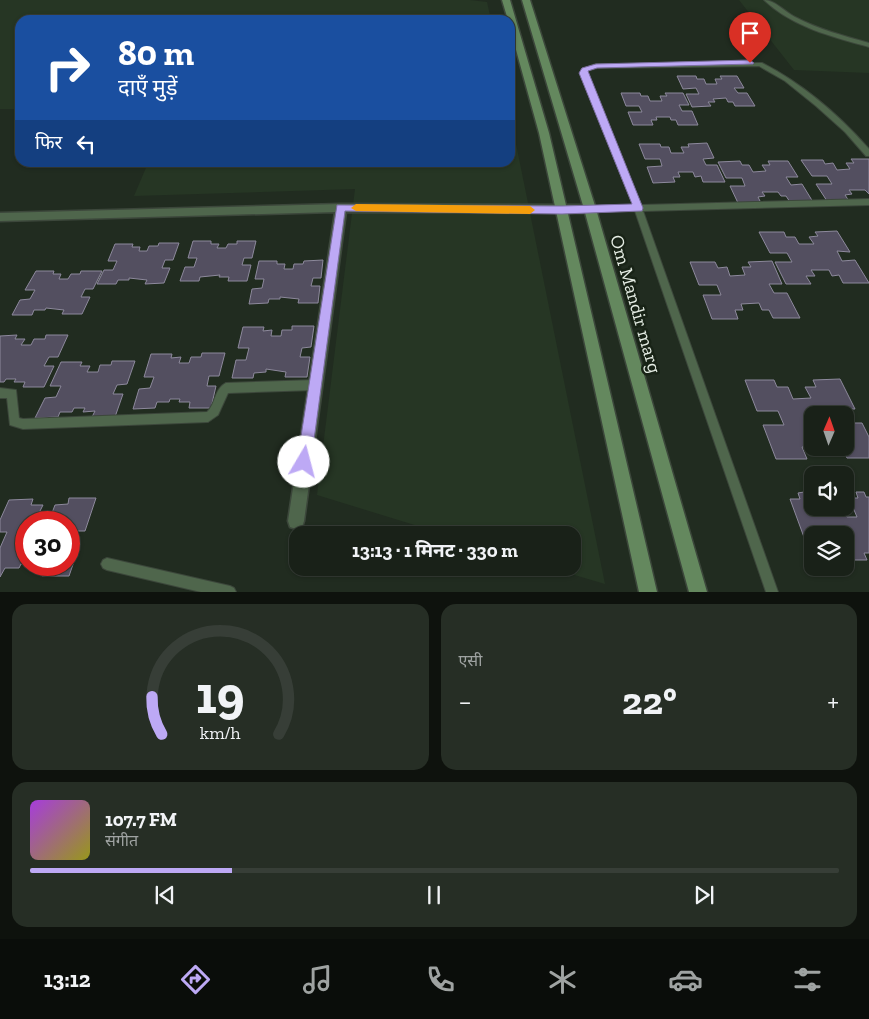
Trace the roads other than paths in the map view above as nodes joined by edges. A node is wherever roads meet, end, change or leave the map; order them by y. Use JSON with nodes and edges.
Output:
{"nodes":[{"id":1,"x":506,"y":0,"type":"edge"},
{"id":2,"x":526,"y":0,"type":"edge"},
{"id":3,"x":768,"y":0,"type":"edge"},
{"id":4,"x":510,"y":15,"type":"edge"},
{"id":5,"x":515,"y":32,"type":"edge"},
{"id":6,"x":869,"y":45,"type":"edge"},
{"id":7,"x":869,"y":154,"type":"edge"},
{"id":8,"x":869,"y":202,"type":"edge"},
{"id":9,"x":341,"y":208,"type":"junction"},
{"id":10,"x":638,"y":208,"type":"junction"},
{"id":11,"x":590,"y":209,"type":"junction"},
{"id":12,"x":562,"y":210,"type":"junction"},
{"id":13,"x":0,"y":217,"type":"edge"},
{"id":14,"x":316,"y":384,"type":"junction"},
{"id":15,"x":0,"y":393,"type":"edge"},
{"id":16,"x":296,"y":521,"type":"dead end"},
{"id":17,"x":107,"y":564,"type":"dead end"},
{"id":18,"x":230,"y":592,"type":"edge"},
{"id":19,"x":648,"y":592,"type":"edge"},
{"id":20,"x":698,"y":592,"type":"edge"},
{"id":21,"x":772,"y":592,"type":"edge"}],
"edges":[{"from":1,"to":4,"type":"main road"},
{"from":2,"to":11,"type":"main road","name":"Om Mandir marg"},
{"from":3,"to":6,"type":"lane"},
{"from":5,"to":12,"type":"main road"},
{"from":7,"to":10,"type":"lane"},
{"from":8,"to":10,"type":"lane"},
{"from":9,"to":12,"type":"street"},
{"from":9,"to":13,"type":"street"},
{"from":9,"to":14,"type":"street"},
{"from":10,"to":11,"type":"lane"},
{"from":10,"to":21,"type":"lane"},
{"from":11,"to":12,"type":"street"},
{"from":11,"to":20,"type":"main road","name":"Om Mandir marg"},
{"from":12,"to":19,"type":"main road"},
{"from":14,"to":15,"type":"lane"},
{"from":14,"to":16,"type":"street"},
{"from":17,"to":18,"type":"lane"}]}
